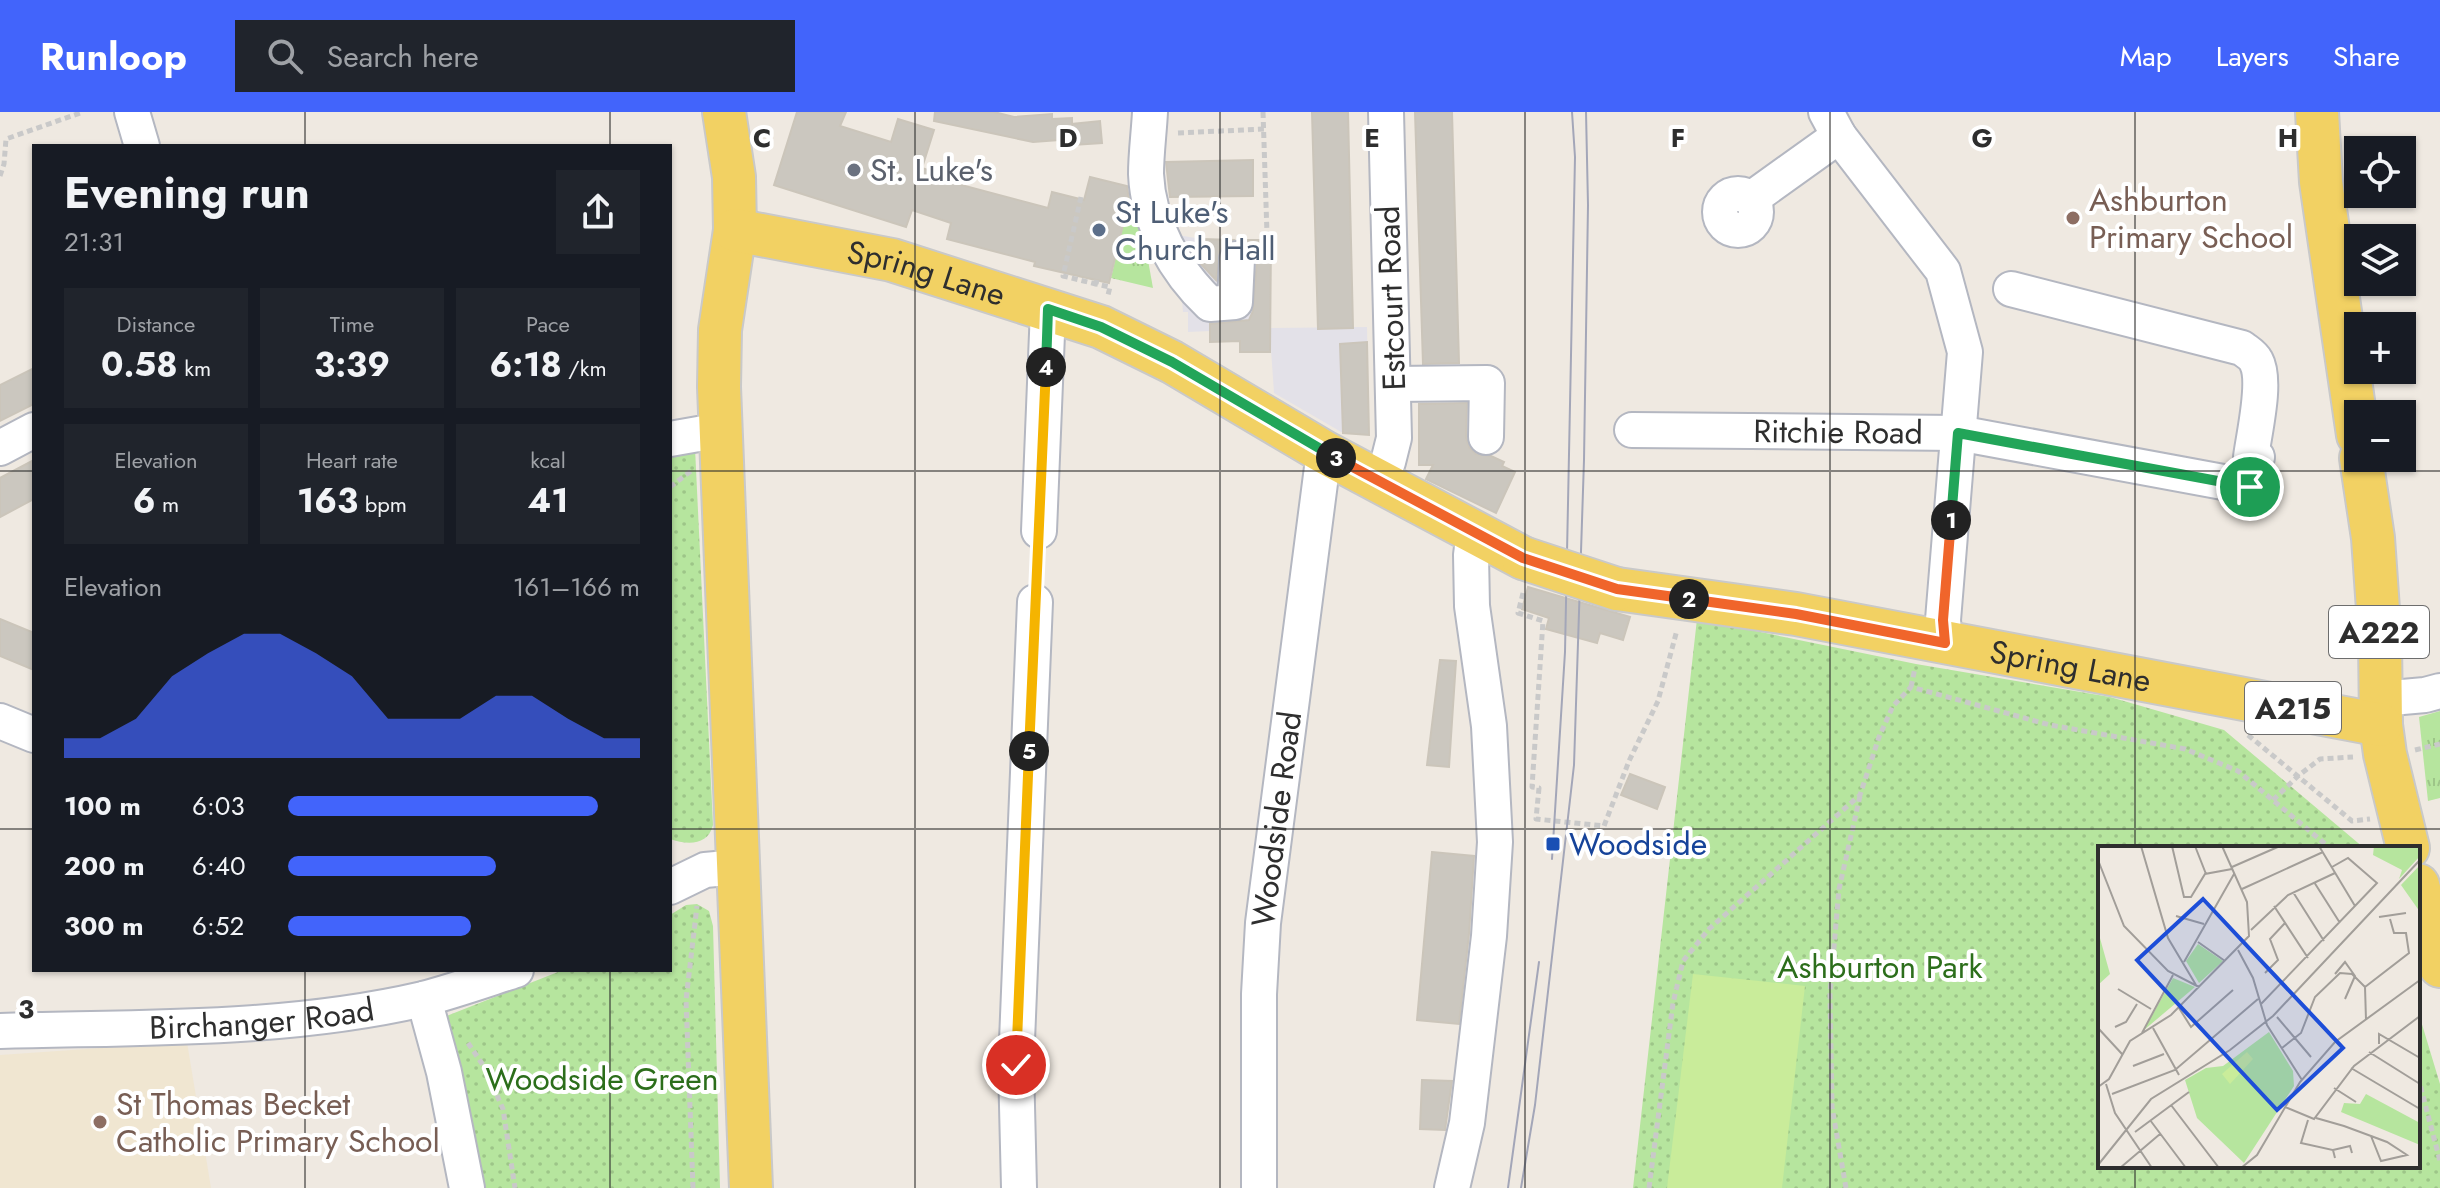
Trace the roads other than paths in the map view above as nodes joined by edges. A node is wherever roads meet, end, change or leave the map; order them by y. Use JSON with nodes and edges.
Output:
{"nodes":[{"id":1,"x":132,"y":112,"type":"edge"},
{"id":2,"x":724,"y":112,"type":"edge"},
{"id":3,"x":1386,"y":112,"type":"edge"},
{"id":4,"x":2317,"y":112,"type":"edge"},
{"id":5,"x":1150,"y":123,"type":"edge"},
{"id":6,"x":1833,"y":124,"type":"edge"},
{"id":7,"x":141,"y":144,"type":"edge"},
{"id":8,"x":1751,"y":199,"type":"dead end"},
{"id":9,"x":735,"y":230,"type":"junction"},
{"id":10,"x":1237,"y":259,"type":"dead end"},
{"id":11,"x":2011,"y":289,"type":"dead end"},
{"id":12,"x":1048,"y":309,"type":"junction"},
{"id":13,"x":1394,"y":384,"type":"junction"},
{"id":14,"x":2353,"y":400,"type":"edge"},
{"id":15,"x":721,"y":430,"type":"junction"},
{"id":16,"x":1632,"y":430,"type":"dead end"},
{"id":17,"x":32,"y":431,"type":"edge"},
{"id":18,"x":1958,"y":433,"type":"junction"},
{"id":19,"x":1486,"y":437,"type":"dead end"},
{"id":20,"x":672,"y":439,"type":"edge"},
{"id":21,"x":0,"y":448,"type":"edge"},
{"id":22,"x":1324,"y":452,"type":"junction"},
{"id":23,"x":2363,"y":472,"type":"edge"},
{"id":24,"x":1378,"y":480,"type":"junction"},
{"id":25,"x":1039,"y":531,"type":"dead end"},
{"id":26,"x":1474,"y":532,"type":"junction"},
{"id":27,"x":1035,"y":602,"type":"dead end"},
{"id":28,"x":1945,"y":643,"type":"junction"},
{"id":29,"x":2440,"y":691,"type":"edge"},
{"id":30,"x":0,"y":721,"type":"edge"},
{"id":31,"x":2384,"y":733,"type":"junction"},
{"id":32,"x":32,"y":734,"type":"edge"},
{"id":33,"x":2403,"y":832,"type":"edge"},
{"id":34,"x":738,"y":867,"type":"junction"},
{"id":35,"x":681,"y":884,"type":"edge"},
{"id":36,"x":2420,"y":892,"type":"edge"},
{"id":37,"x":2440,"y":966,"type":"edge"},
{"id":38,"x":510,"y":972,"type":"edge"},
{"id":39,"x":424,"y":999,"type":"junction"},
{"id":40,"x":0,"y":1031,"type":"edge"},
{"id":41,"x":1019,"y":1186,"type":"edge"},
{"id":42,"x":467,"y":1188,"type":"edge"},
{"id":43,"x":751,"y":1188,"type":"edge"},
{"id":44,"x":1259,"y":1188,"type":"edge"},
{"id":45,"x":1452,"y":1188,"type":"edge"}],
"edges":[{"from":1,"to":7,"type":"street"},
{"from":2,"to":9,"type":"main road"},
{"from":3,"to":13,"type":"street","name":"Estcourt Road"},
{"from":4,"to":14,"type":"main road"},
{"from":5,"to":10,"type":"street"},
{"from":6,"to":8,"type":"street"},
{"from":6,"to":18,"type":"street"},
{"from":9,"to":12,"type":"main road","name":"Spring Lane","number":"A215"},
{"from":9,"to":15,"type":"main road"},
{"from":11,"to":18,"type":"street","name":"Ritchie Road"},
{"from":12,"to":22,"type":"main road","name":"Spring Lane","number":"A215"},
{"from":12,"to":25,"type":"street"},
{"from":13,"to":19,"type":"street"},
{"from":13,"to":24,"type":"street","name":"Estcourt Road"},
{"from":15,"to":20,"type":"street"},
{"from":15,"to":34,"type":"main road"},
{"from":16,"to":18,"type":"street","name":"Ritchie Road"},
{"from":17,"to":21,"type":"street"},
{"from":18,"to":28,"type":"street"},
{"from":22,"to":24,"type":"main road","name":"Spring Lane","number":"A215"},
{"from":22,"to":44,"type":"street","name":"Woodside Road"},
{"from":23,"to":31,"type":"main road","number":"A222"},
{"from":24,"to":26,"type":"main road","name":"Spring Lane","number":"A215"},
{"from":26,"to":28,"type":"main road","name":"Spring Lane","number":"A215","bridge":true},
{"from":26,"to":45,"type":"street"},
{"from":27,"to":41,"type":"street"},
{"from":28,"to":31,"type":"main road","name":"Spring Lane","number":"A215"},
{"from":29,"to":31,"type":"street"},
{"from":30,"to":32,"type":"street"},
{"from":31,"to":33,"type":"main road","number":"A222"},
{"from":34,"to":35,"type":"street"},
{"from":34,"to":43,"type":"main road"},
{"from":36,"to":37,"type":"main road"},
{"from":38,"to":39,"type":"street","name":"Birchanger Road"},
{"from":39,"to":40,"type":"street","name":"Birchanger Road"},
{"from":39,"to":42,"type":"street"}]}
